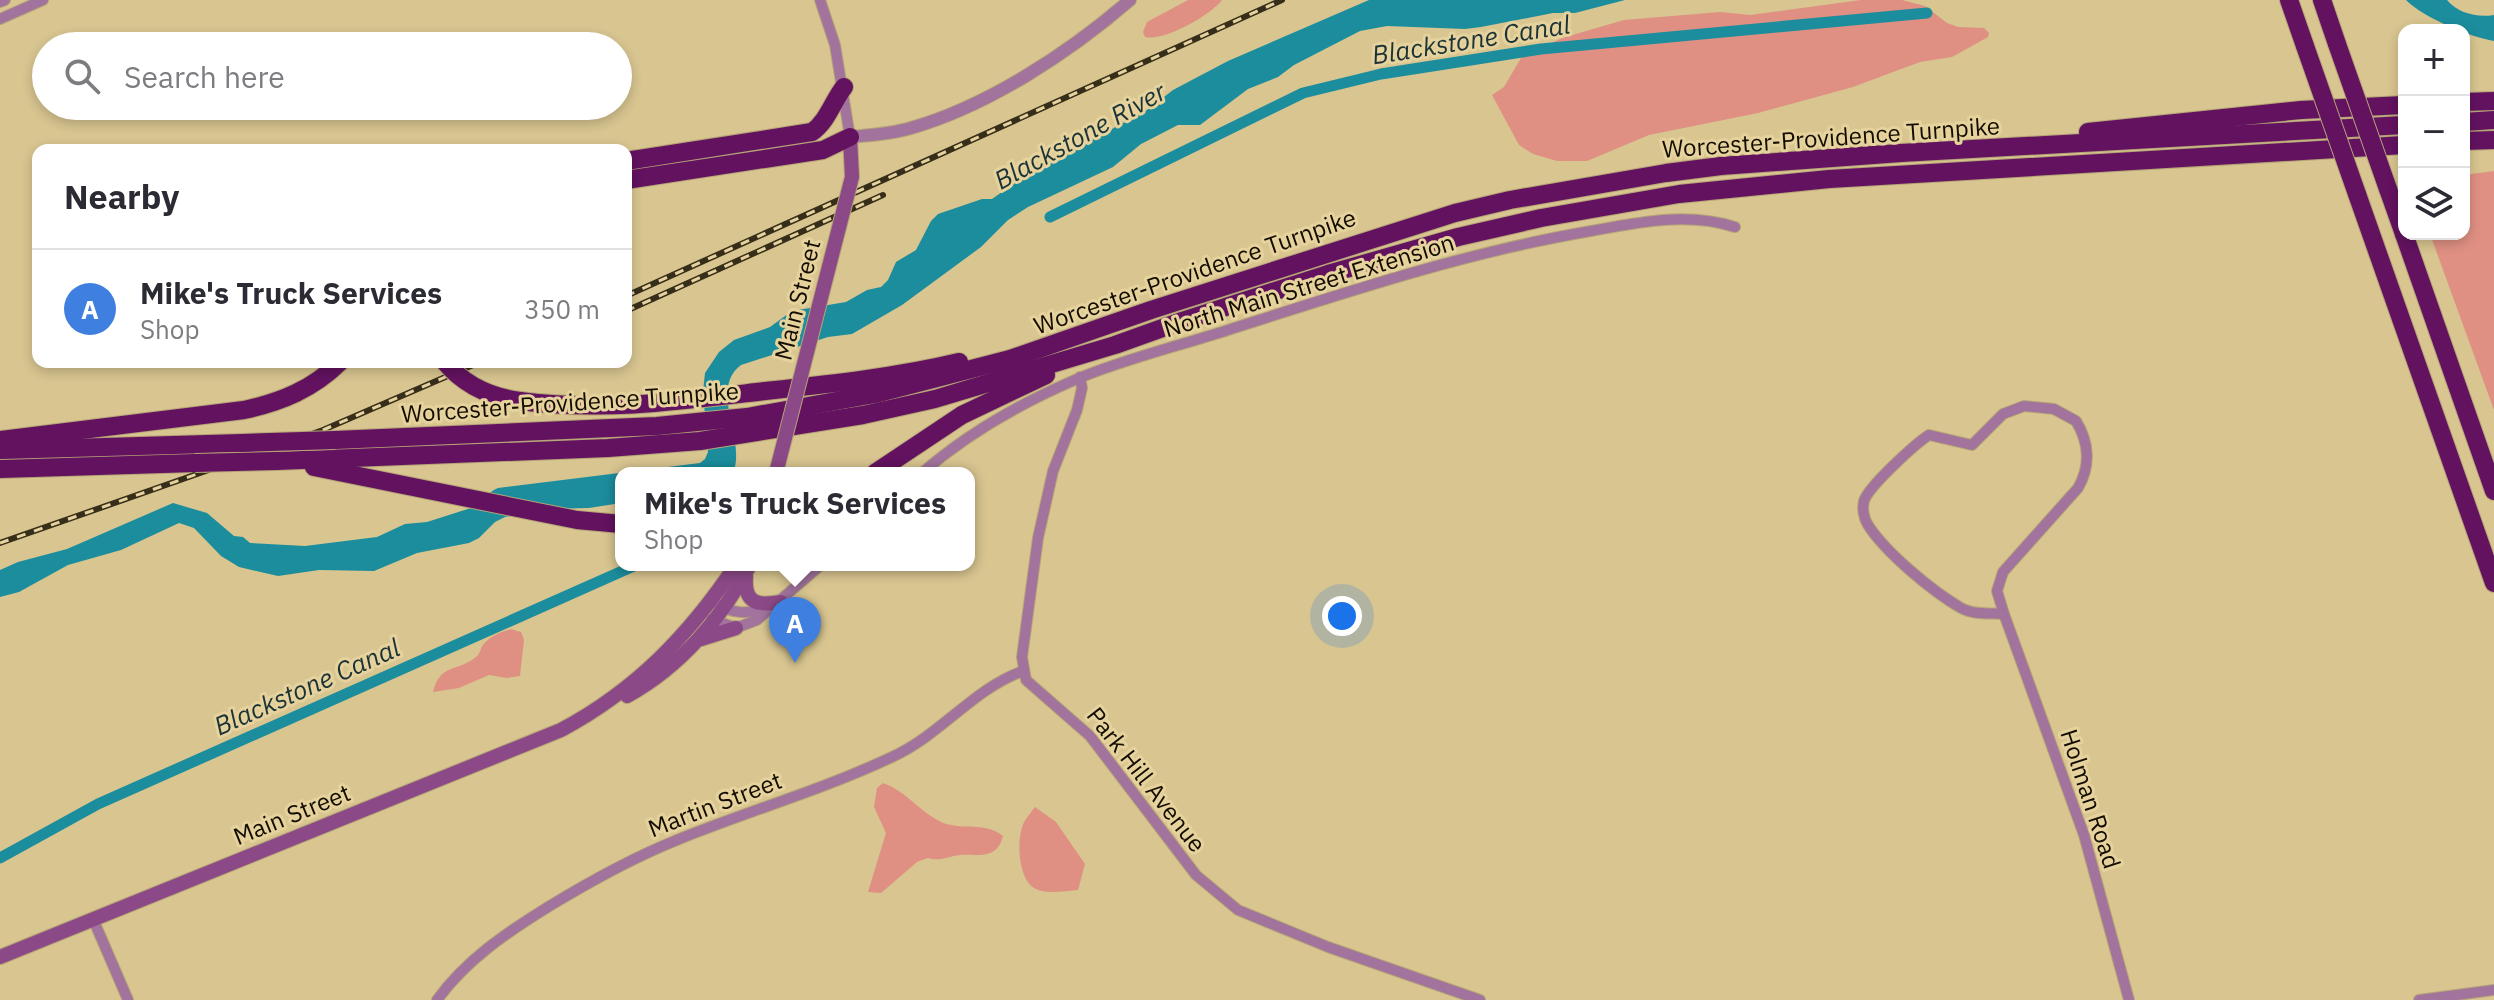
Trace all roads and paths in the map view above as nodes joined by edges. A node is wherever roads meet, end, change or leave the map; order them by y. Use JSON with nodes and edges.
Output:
{"nodes":[{"id":1,"x":43,"y":0,"type":"edge"},
{"id":2,"x":820,"y":0,"type":"edge"},
{"id":3,"x":1130,"y":0,"type":"edge"},
{"id":4,"x":2289,"y":0,"type":"edge"},
{"id":5,"x":2322,"y":0,"type":"edge"},
{"id":6,"x":0,"y":19,"type":"edge"},
{"id":7,"x":844,"y":87,"type":"junction"},
{"id":8,"x":2494,"y":101,"type":"edge"},
{"id":9,"x":2470,"y":102,"type":"edge"},
{"id":10,"x":2398,"y":105,"type":"edge"},
{"id":11,"x":2494,"y":120,"type":"edge"},
{"id":12,"x":2470,"y":122,"type":"edge"},
{"id":13,"x":2398,"y":125,"type":"edge"},
{"id":14,"x":812,"y":132,"type":"junction"},
{"id":15,"x":850,"y":137,"type":"junction"},
{"id":16,"x":2494,"y":140,"type":"edge"},
{"id":17,"x":2470,"y":141,"type":"edge"},
{"id":18,"x":2398,"y":145,"type":"edge"},
{"id":19,"x":1901,"y":153,"type":"junction"},
{"id":20,"x":632,"y":160,"type":"edge"},
{"id":21,"x":632,"y":179,"type":"edge"},
{"id":22,"x":2398,"y":217,"type":"edge"},
{"id":23,"x":1735,"y":227,"type":"dead end"},
{"id":24,"x":2406,"y":240,"type":"edge"},
{"id":25,"x":1151,"y":310,"type":"junction"},
{"id":26,"x":1115,"y":345,"type":"junction"},
{"id":27,"x":332,"y":368,"type":"edge"},
{"id":28,"x":451,"y":368,"type":"edge"},
{"id":29,"x":1080,"y":377,"type":"junction"},
{"id":30,"x":748,"y":426,"type":"junction"},
{"id":31,"x":0,"y":440,"type":"edge"},
{"id":32,"x":0,"y":450,"type":"edge"},
{"id":33,"x":276,"y":461,"type":"junction"},
{"id":34,"x":778,"y":467,"type":"edge"},
{"id":35,"x":884,"y":467,"type":"edge"},
{"id":36,"x":929,"y":467,"type":"edge"},
{"id":37,"x":0,"y":469,"type":"edge"},
{"id":38,"x":2494,"y":491,"type":"edge"},
{"id":39,"x":615,"y":523,"type":"edge"},
{"id":40,"x":741,"y":571,"type":"edge"},
{"id":41,"x":744,"y":571,"type":"edge"},
{"id":42,"x":815,"y":571,"type":"edge"},
{"id":43,"x":2494,"y":583,"type":"edge"},
{"id":44,"x":781,"y":602,"type":"junction"},
{"id":45,"x":713,"y":611,"type":"junction"},
{"id":46,"x":2004,"y":614,"type":"junction"},
{"id":47,"x":736,"y":628,"type":"junction"},
{"id":48,"x":697,"y":641,"type":"junction"},
{"id":49,"x":1023,"y":671,"type":"junction"},
{"id":50,"x":598,"y":709,"type":"junction"},
{"id":51,"x":93,"y":919,"type":"junction"},
{"id":52,"x":0,"y":957,"type":"edge"},
{"id":53,"x":2494,"y":990,"type":"edge"},
{"id":54,"x":2440,"y":999,"type":"edge"},
{"id":55,"x":128,"y":1000,"type":"edge"},
{"id":56,"x":437,"y":1000,"type":"edge"},
{"id":57,"x":1480,"y":1000,"type":"edge"},
{"id":58,"x":2129,"y":1000,"type":"edge"},
{"id":59,"x":2419,"y":1000,"type":"edge"}],
"edges":[{"from":1,"to":6,"type":"street"},
{"from":2,"to":7,"type":"street"},
{"from":3,"to":15,"type":"street"},
{"from":4,"to":43,"type":"highway","bridge":true},
{"from":5,"to":22,"type":"highway","bridge":true},
{"from":7,"to":14,"type":"highway"},
{"from":7,"to":15,"type":"street"},
{"from":8,"to":9,"type":"highway"},
{"from":10,"to":19,"type":"highway"},
{"from":11,"to":12,"type":"highway"},
{"from":13,"to":19,"type":"highway","name":"Worcester-Providence Turnpike"},
{"from":14,"to":15,"type":"highway"},
{"from":14,"to":20,"type":"highway"},
{"from":15,"to":21,"type":"highway"},
{"from":15,"to":34,"type":"main road","name":"Main Street","bridge":true},
{"from":16,"to":17,"type":"highway"},
{"from":18,"to":26,"type":"highway","name":"Worcester-Providence Turnpike"},
{"from":19,"to":25,"type":"highway","name":"Worcester-Providence Turnpike"},
{"from":23,"to":29,"type":"street","name":"North Main Street Extension"},
{"from":24,"to":38,"type":"highway"},
{"from":25,"to":28,"type":"highway","bridge":true},
{"from":25,"to":30,"type":"highway","name":"Worcester-Providence Turnpike"},
{"from":26,"to":30,"type":"highway","name":"Worcester-Providence Turnpike"},
{"from":26,"to":35,"type":"highway"},
{"from":27,"to":31,"type":"highway"},
{"from":29,"to":36,"type":"street","name":"North Main Street Extension"},
{"from":29,"to":49,"type":"street"},
{"from":30,"to":32,"type":"highway","name":"Worcester-Providence Turnpike","bridge":true},
{"from":30,"to":33,"type":"highway","name":"Worcester-Providence Turnpike"},
{"from":33,"to":37,"type":"highway","name":"Worcester-Providence Turnpike","bridge":true},
{"from":33,"to":39,"type":"highway"},
{"from":40,"to":45,"type":"main road","name":"Main Street"},
{"from":41,"to":44,"type":"main road"},
{"from":42,"to":44,"type":"street"},
{"from":44,"to":45,"type":"street"},
{"from":44,"to":47,"type":"street"},
{"from":45,"to":47,"type":"street"},
{"from":45,"to":48,"type":"main road","name":"Main Street"},
{"from":45,"to":50,"type":"main road","name":"Main Street"},
{"from":46,"to":46,"type":"street","name":"Holman Road"},
{"from":46,"to":58,"type":"street","name":"Holman Road"},
{"from":47,"to":48,"type":"main road"},
{"from":48,"to":50,"type":"main road","name":"Main Street"},
{"from":49,"to":56,"type":"street","name":"Martin Street"},
{"from":49,"to":57,"type":"street","name":"Park Hill Avenue"},
{"from":50,"to":51,"type":"main road","name":"Main Street"},
{"from":51,"to":52,"type":"main road","name":"Main Street"},
{"from":51,"to":55,"type":"street"},
{"from":53,"to":54,"type":"street"},
{"from":54,"to":59,"type":"street"}]}
